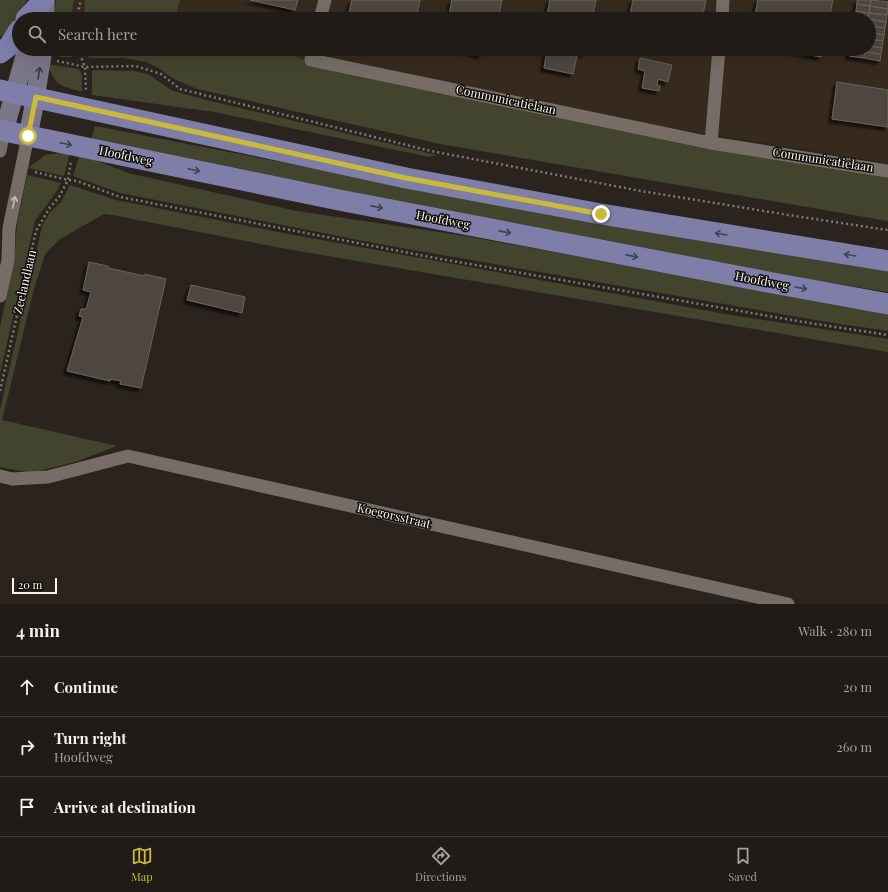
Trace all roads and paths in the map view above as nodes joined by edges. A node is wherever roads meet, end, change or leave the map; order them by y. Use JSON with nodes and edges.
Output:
{"nodes":[{"id":1,"x":45,"y":0,"type":"edge"},
{"id":2,"x":81,"y":0,"type":"edge"},
{"id":3,"x":325,"y":0,"type":"edge"},
{"id":4,"x":723,"y":0,"type":"edge"},
{"id":5,"x":33,"y":12,"type":"edge"},
{"id":6,"x":40,"y":12,"type":"edge"},
{"id":7,"x":45,"y":12,"type":"edge"},
{"id":8,"x":78,"y":12,"type":"edge"},
{"id":9,"x":322,"y":12,"type":"edge"},
{"id":10,"x":722,"y":12,"type":"edge"},
{"id":11,"x":12,"y":41,"type":"edge"},
{"id":12,"x":0,"y":53,"type":"edge"},
{"id":13,"x":24,"y":56,"type":"edge"},
{"id":14,"x":42,"y":56,"type":"edge"},
{"id":15,"x":81,"y":56,"type":"edge"},
{"id":16,"x":312,"y":56,"type":"edge"},
{"id":17,"x":718,"y":56,"type":"edge"},
{"id":18,"x":7,"y":92,"type":"edge"},
{"id":19,"x":36,"y":97,"type":"junction"},
{"id":20,"x":2,"y":130,"type":"edge"},
{"id":21,"x":28,"y":136,"type":"junction"},
{"id":22,"x":711,"y":143,"type":"junction"},
{"id":23,"x":0,"y":152,"type":"edge"},
{"id":24,"x":888,"y":171,"type":"edge"},
{"id":25,"x":4,"y":228,"type":"edge"},
{"id":26,"x":888,"y":230,"type":"edge"},
{"id":27,"x":888,"y":261,"type":"edge"},
{"id":28,"x":0,"y":296,"type":"edge"},
{"id":29,"x":888,"y":304,"type":"edge"},
{"id":30,"x":888,"y":335,"type":"edge"},
{"id":31,"x":0,"y":391,"type":"edge"},
{"id":32,"x":0,"y":476,"type":"edge"},
{"id":33,"x":788,"y":604,"type":"edge"}],
"edges":[{"from":1,"to":5,"type":"main road"},
{"from":1,"to":6,"type":"main road"},
{"from":1,"to":7,"type":"main road"},
{"from":2,"to":8,"type":"path"},
{"from":3,"to":9,"type":"street"},
{"from":4,"to":10,"type":"street"},
{"from":11,"to":12,"type":"main road"},
{"from":13,"to":18,"type":"main road"},
{"from":19,"to":14,"type":"main road","one_way":true},
{"from":15,"to":26,"type":"path"},
{"from":16,"to":22,"type":"street","name":"Communicatielaan"},
{"from":17,"to":22,"type":"street"},
{"from":18,"to":19,"type":"main road"},
{"from":18,"to":20,"type":"main road"},
{"from":19,"to":21,"type":"main road"},
{"from":27,"to":19,"type":"main road","one_way":true},
{"from":20,"to":21,"type":"main road","name":"Hoofdweg"},
{"from":20,"to":23,"type":"street"},
{"from":25,"to":21,"type":"street","name":"Zeelandlaan","one_way":true},
{"from":21,"to":29,"type":"main road","name":"Hoofdweg","one_way":true},
{"from":22,"to":24,"type":"street","name":"Communicatielaan"},
{"from":25,"to":28,"type":"street","name":"Zeelandlaan"},
{"from":30,"to":31,"type":"path","name":"Zeelandlaan"},
{"from":32,"to":33,"type":"street","name":"Koegorsstraat"}]}
